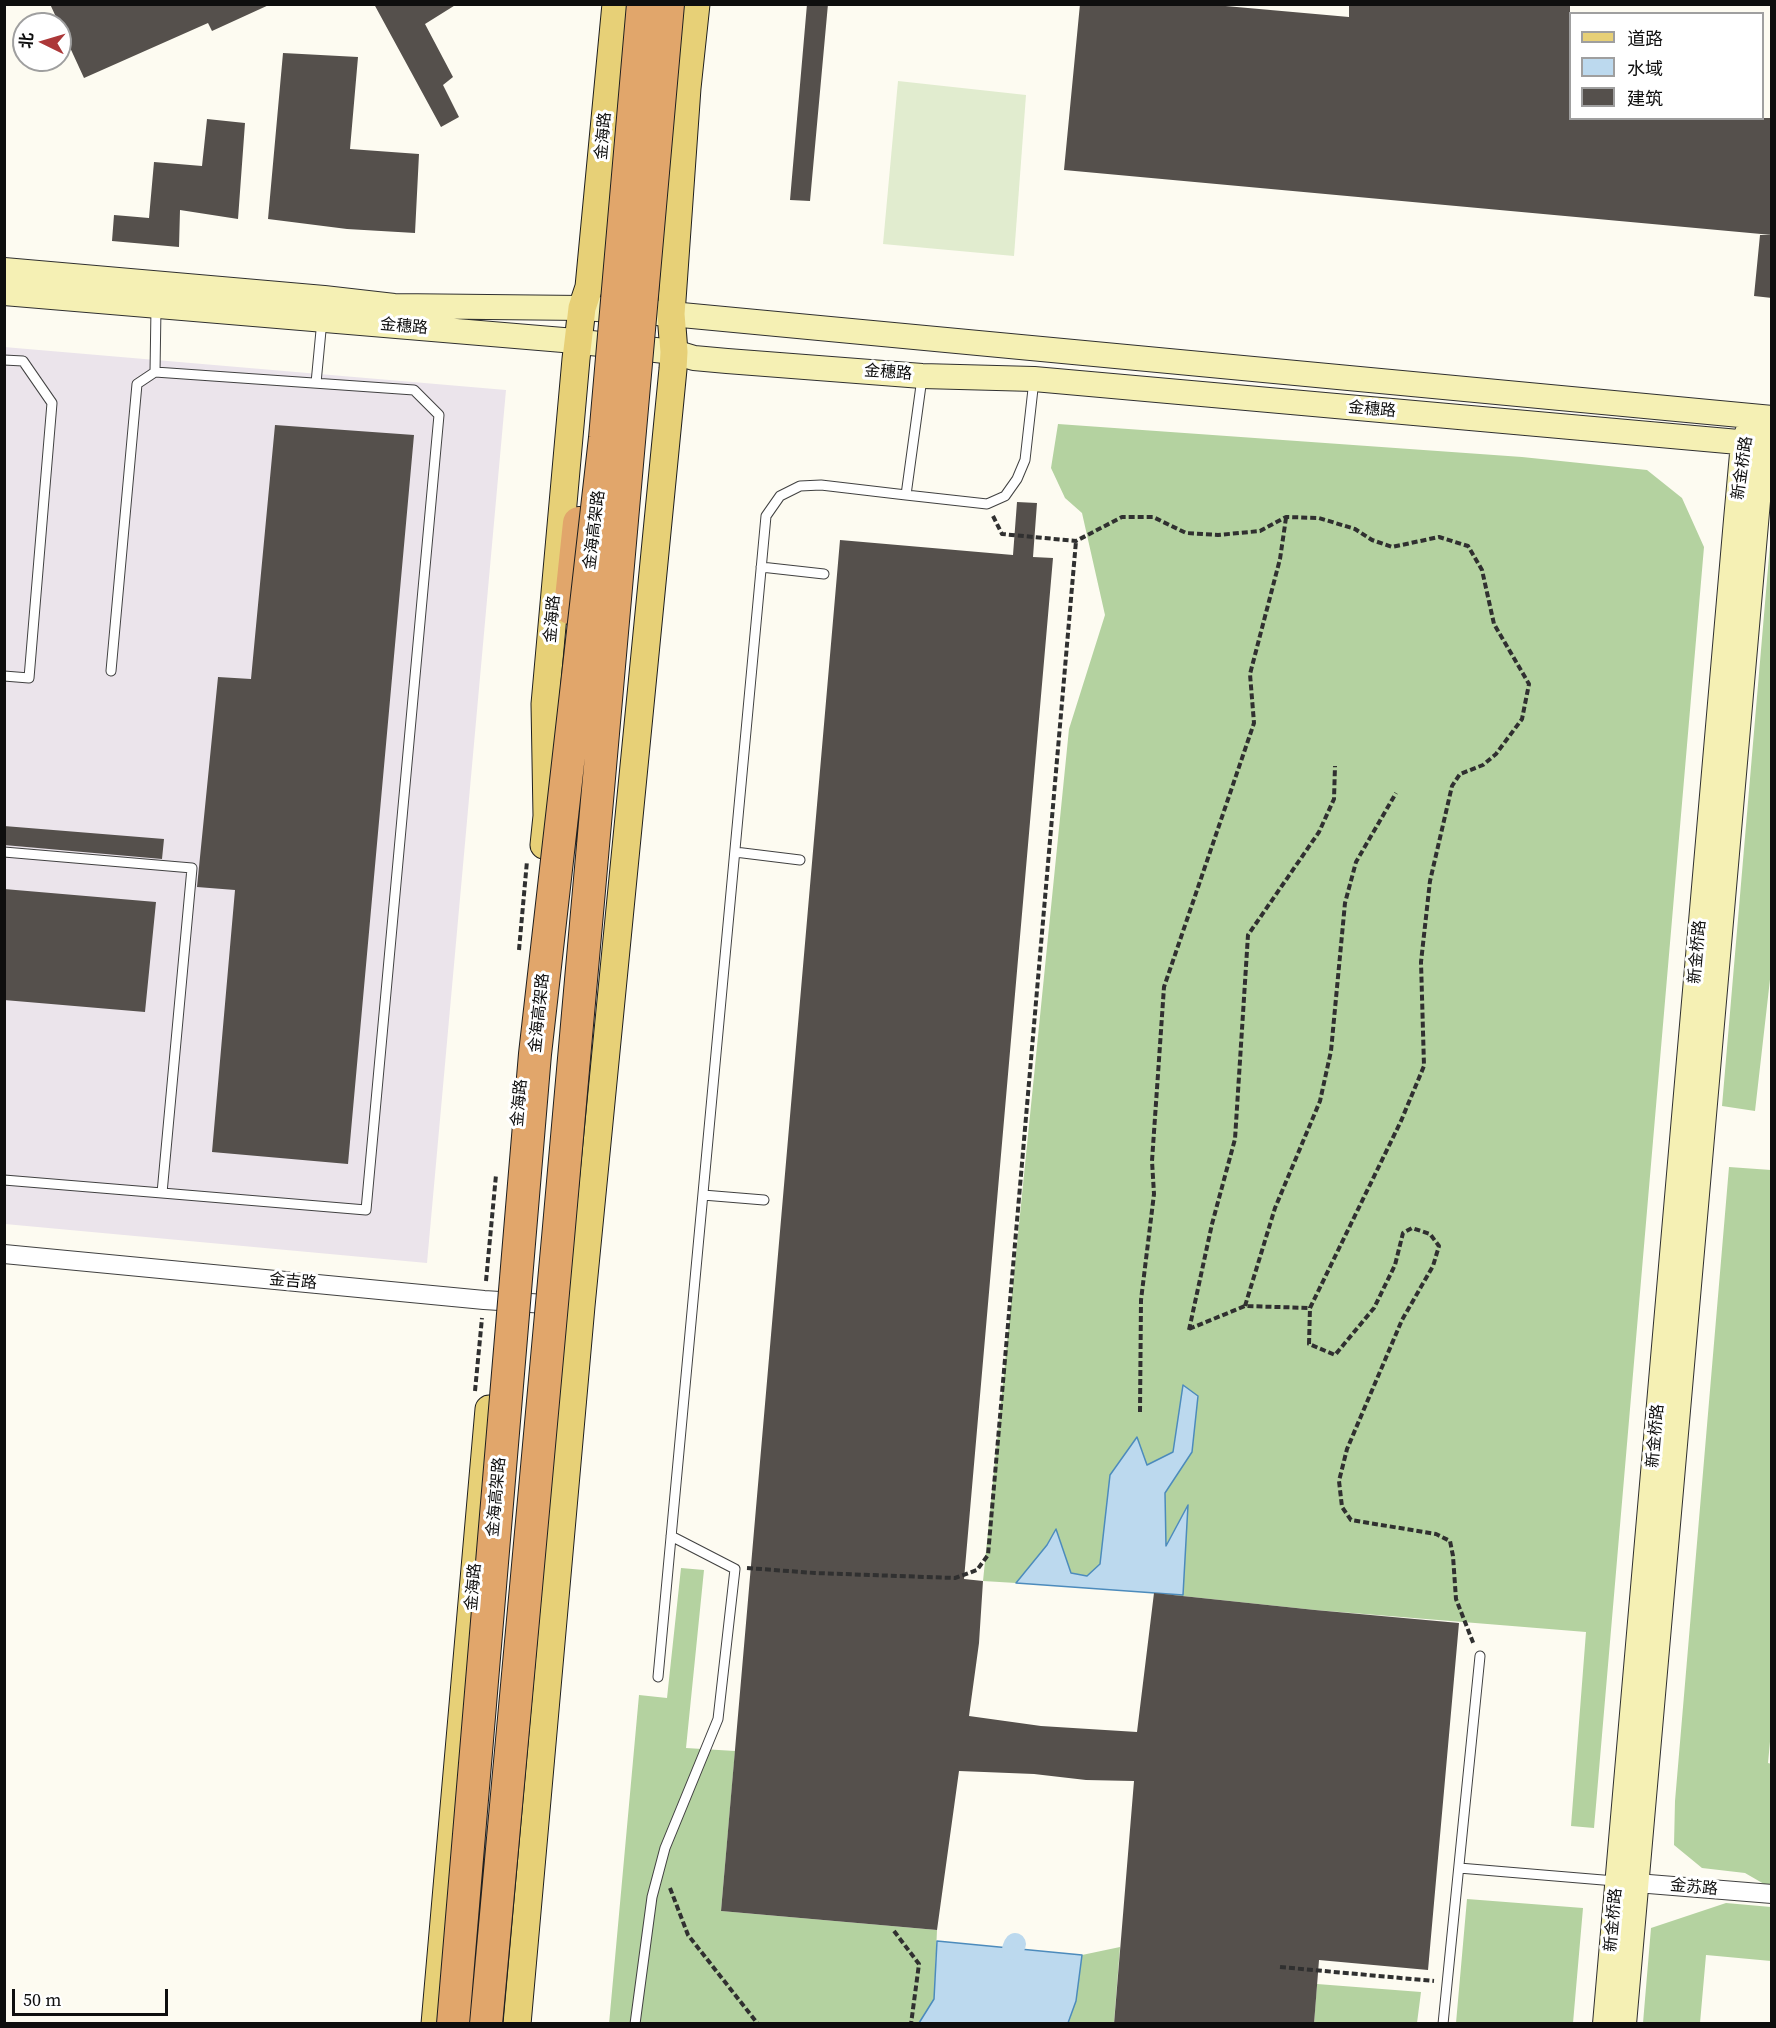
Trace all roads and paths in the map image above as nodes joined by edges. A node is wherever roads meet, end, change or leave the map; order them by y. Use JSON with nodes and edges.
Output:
{"nodes":[{"id":1,"x":616,"y":4,"type":"edge"},
{"id":2,"x":632,"y":4,"type":"edge"},
{"id":3,"x":644,"y":4,"type":"edge"},
{"id":4,"x":668,"y":4,"type":"edge"},
{"id":5,"x":696,"y":4,"type":"edge"},
{"id":6,"x":4,"y":270,"type":"edge"},
{"id":7,"x":4,"y":293,"type":"edge"},
{"id":8,"x":156,"y":306,"type":"junction"},
{"id":9,"x":582,"y":308,"type":"junction"},
{"id":10,"x":323,"y":309,"type":"junction"},
{"id":11,"x":671,"y":314,"type":"junction"},
{"id":12,"x":578,"y":342,"type":"junction"},
{"id":13,"x":674,"y":352,"type":"junction"},
{"id":14,"x":4,"y":360,"type":"edge"},
{"id":15,"x":155,"y":372,"type":"junction"},
{"id":16,"x":922,"y":376,"type":"junction"},
{"id":17,"x":1034,"y":380,"type":"junction"},
{"id":18,"x":316,"y":383,"type":"junction"},
{"id":19,"x":1762,"y":417,"type":"edge"},
{"id":20,"x":1759,"y":444,"type":"edge"},
{"id":21,"x":906,"y":495,"type":"junction"},
{"id":22,"x":987,"y":504,"type":"junction"},
{"id":23,"x":1286,"y":517,"type":"junction"},
{"id":24,"x":1076,"y":541,"type":"junction"},
{"id":25,"x":761,"y":567,"type":"junction"},
{"id":26,"x":824,"y":574,"type":"dead end"},
{"id":27,"x":111,"y":671,"type":"dead end"},
{"id":28,"x":4,"y":676,"type":"edge"},
{"id":29,"x":1335,"y":766,"type":"dead end"},
{"id":30,"x":1396,"y":793,"type":"dead end"},
{"id":31,"x":547,"y":816,"type":"junction"},
{"id":32,"x":528,"y":850,"type":"dead end"},
{"id":33,"x":4,"y":852,"type":"edge"},
{"id":34,"x":735,"y":852,"type":"junction"},
{"id":35,"x":800,"y":860,"type":"dead end"},
{"id":36,"x":518,"y":956,"type":"dead end"},
{"id":37,"x":497,"y":1169,"type":"dead end"},
{"id":38,"x":4,"y":1180,"type":"edge"},
{"id":39,"x":162,"y":1193,"type":"junction"},
{"id":40,"x":703,"y":1195,"type":"junction"},
{"id":41,"x":764,"y":1200,"type":"dead end"},
{"id":42,"x":4,"y":1254,"type":"edge"},
{"id":43,"x":493,"y":1300,"type":"junction"},
{"id":44,"x":581,"y":1305,"type":"junction"},
{"id":45,"x":1245,"y":1306,"type":"junction"},
{"id":46,"x":1310,"y":1308,"type":"junction"},
{"id":47,"x":474,"y":1395,"type":"dead end"},
{"id":48,"x":1140,"y":1412,"type":"dead end"},
{"id":49,"x":671,"y":1536,"type":"junction"},
{"id":50,"x":735,"y":1569,"type":"junction"},
{"id":51,"x":1480,"y":1656,"type":"joint"},
{"id":52,"x":658,"y":1677,"type":"dead end"},
{"id":53,"x":665,"y":1848,"type":"junction"},
{"id":54,"x":1459,"y":1868,"type":"junction"},
{"id":55,"x":1627,"y":1882,"type":"junction"},
{"id":56,"x":1772,"y":1894,"type":"edge"},
{"id":57,"x":894,"y":1931,"type":"dead end"},
{"id":58,"x":1280,"y":1967,"type":"dead end"},
{"id":59,"x":1447,"y":1983,"type":"junction"},
{"id":60,"x":435,"y":2024,"type":"edge"},
{"id":61,"x":453,"y":2024,"type":"edge"},
{"id":62,"x":487,"y":2024,"type":"edge"},
{"id":63,"x":517,"y":2024,"type":"edge"},
{"id":64,"x":635,"y":2024,"type":"edge"},
{"id":65,"x":758,"y":2024,"type":"edge"},
{"id":66,"x":910,"y":2024,"type":"edge"},
{"id":67,"x":1443,"y":2024,"type":"edge"},
{"id":68,"x":1605,"y":2024,"type":"edge"},
{"id":69,"x":1624,"y":2024,"type":"edge"}],
"edges":[{"from":1,"to":9,"type":"main road","name":"金海路"},
{"from":2,"to":31,"type":"highway"},
{"from":3,"to":61,"type":"highway","name":"金海高架路","bridge":true},
{"from":4,"to":62,"type":"highway","name":"金海高架路","bridge":true},
{"from":5,"to":11,"type":"main road"},
{"from":6,"to":10,"type":"street","name":"金穗路"},
{"from":7,"to":8,"type":"street","name":"金穗路"},
{"from":8,"to":10,"type":"street","name":"金穗路"},
{"from":8,"to":15,"type":"lane"},
{"from":9,"to":10,"type":"street","name":"金穗路"},
{"from":9,"to":11,"type":"street","name":"金穗路"},
{"from":9,"to":12,"type":"main road","name":"金海路"},
{"from":10,"to":12,"type":"street","name":"金穗路"},
{"from":10,"to":18,"type":"lane"},
{"from":11,"to":13,"type":"main road"},
{"from":11,"to":19,"type":"street","name":"金穗路"},
{"from":12,"to":13,"type":"street","name":"金穗路"},
{"from":12,"to":31,"type":"main road","name":"金海路"},
{"from":13,"to":16,"type":"street","name":"金穗路"},
{"from":13,"to":44,"type":"main road"},
{"from":14,"to":28,"type":"lane"},
{"from":15,"to":18,"type":"lane"},
{"from":15,"to":27,"type":"lane"},
{"from":16,"to":17,"type":"street","name":"金穗路"},
{"from":16,"to":21,"type":"lane"},
{"from":17,"to":20,"type":"street","name":"金穗路"},
{"from":17,"to":22,"type":"lane"},
{"from":18,"to":39,"type":"lane"},
{"from":19,"to":20,"type":"street","name":"新金桥路"},
{"from":20,"to":55,"type":"street","name":"新金桥路"},
{"from":21,"to":22,"type":"lane"},
{"from":21,"to":25,"type":"lane"},
{"from":22,"to":24,"type":"path"},
{"from":23,"to":24,"type":"path"},
{"from":23,"to":46,"type":"path"},
{"from":23,"to":48,"type":"path"},
{"from":24,"to":50,"type":"path"},
{"from":25,"to":26,"type":"lane"},
{"from":25,"to":34,"type":"lane"},
{"from":29,"to":45,"type":"path"},
{"from":30,"to":45,"type":"path"},
{"from":31,"to":43,"type":"main road","name":"金海路"},
{"from":32,"to":36,"type":"path"},
{"from":33,"to":39,"type":"lane"},
{"from":34,"to":35,"type":"lane"},
{"from":34,"to":40,"type":"lane"},
{"from":37,"to":43,"type":"path"},
{"from":38,"to":39,"type":"lane"},
{"from":40,"to":41,"type":"lane"},
{"from":40,"to":49,"type":"lane"},
{"from":42,"to":43,"type":"street","name":"金吉路"},
{"from":43,"to":44,"type":"street","name":"金吉路"},
{"from":43,"to":47,"type":"path"},
{"from":43,"to":60,"type":"main road","name":"金海路"},
{"from":44,"to":63,"type":"main road"},
{"from":45,"to":46,"type":"path"},
{"from":46,"to":51,"type":"path"},
{"from":49,"to":50,"type":"lane"},
{"from":49,"to":52,"type":"lane"},
{"from":50,"to":53,"type":"lane"},
{"from":51,"to":54,"type":"lane"},
{"from":53,"to":64,"type":"lane"},
{"from":53,"to":65,"type":"path"},
{"from":54,"to":55,"type":"lane"},
{"from":54,"to":59,"type":"lane"},
{"from":55,"to":56,"type":"street","name":"金苏路"},
{"from":55,"to":68,"type":"street","name":"新金桥路"},
{"from":55,"to":69,"type":"street","name":"新金桥路"},
{"from":57,"to":66,"type":"path"},
{"from":58,"to":59,"type":"path"},
{"from":59,"to":67,"type":"lane"}]}
